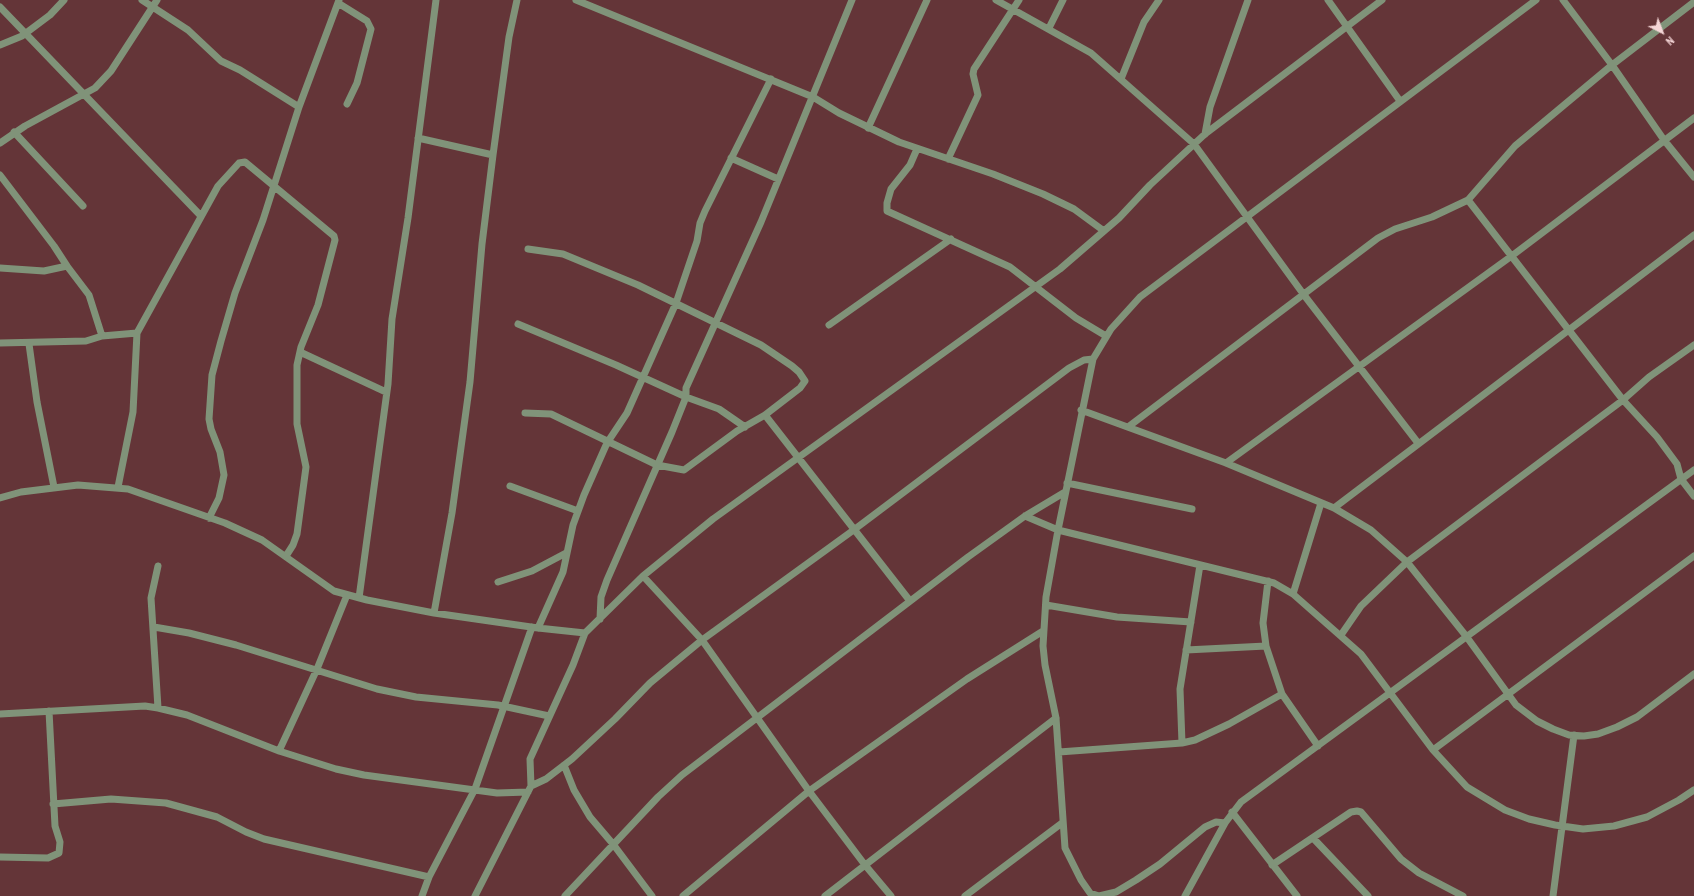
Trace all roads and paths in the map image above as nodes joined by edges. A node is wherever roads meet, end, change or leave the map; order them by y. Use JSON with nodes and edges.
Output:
{"nodes":[{"id":1,"x":64,"y":0,"type":"edge"},
{"id":2,"x":142,"y":0,"type":"edge"},
{"id":3,"x":436,"y":0,"type":"edge"},
{"id":4,"x":517,"y":0,"type":"edge"},
{"id":5,"x":576,"y":0,"type":"edge"},
{"id":6,"x":852,"y":0,"type":"edge"},
{"id":7,"x":926,"y":0,"type":"edge"},
{"id":8,"x":996,"y":0,"type":"edge"},
{"id":9,"x":1019,"y":0,"type":"edge"},
{"id":10,"x":1063,"y":0,"type":"edge"},
{"id":11,"x":1159,"y":0,"type":"edge"},
{"id":12,"x":1248,"y":0,"type":"edge"},
{"id":13,"x":1328,"y":0,"type":"edge"},
{"id":14,"x":1382,"y":0,"type":"edge"},
{"id":15,"x":1536,"y":0,"type":"edge"},
{"id":16,"x":1563,"y":0,"type":"edge"},
{"id":17,"x":338,"y":1,"type":"edge"},
{"id":18,"x":1694,"y":2,"type":"edge"},
{"id":19,"x":155,"y":3,"type":"edge"},
{"id":20,"x":0,"y":7,"type":"edge"},
{"id":21,"x":1014,"y":10,"type":"junction"},
{"id":22,"x":1347,"y":26,"type":"junction"},
{"id":23,"x":1049,"y":28,"type":"junction"},
{"id":24,"x":27,"y":33,"type":"junction"},
{"id":25,"x":0,"y":45,"type":"edge"},
{"id":26,"x":1612,"y":65,"type":"junction"},
{"id":27,"x":771,"y":79,"type":"junction"},
{"id":28,"x":1121,"y":79,"type":"junction"},
{"id":29,"x":85,"y":94,"type":"junction"},
{"id":30,"x":813,"y":97,"type":"junction"},
{"id":31,"x":1400,"y":101,"type":"junction"},
{"id":32,"x":347,"y":104,"type":"dead end"},
{"id":33,"x":298,"y":107,"type":"junction"},
{"id":34,"x":1694,"y":118,"type":"edge"},
{"id":35,"x":868,"y":128,"type":"junction"},
{"id":36,"x":14,"y":132,"type":"junction"},
{"id":37,"x":1205,"y":134,"type":"junction"},
{"id":38,"x":418,"y":138,"type":"junction"},
{"id":39,"x":1664,"y":140,"type":"junction"},
{"id":40,"x":0,"y":143,"type":"edge"},
{"id":41,"x":1194,"y":144,"type":"junction"},
{"id":42,"x":918,"y":149,"type":"junction"},
{"id":43,"x":493,"y":155,"type":"junction"},
{"id":44,"x":731,"y":158,"type":"junction"},
{"id":45,"x":948,"y":159,"type":"junction"},
{"id":46,"x":0,"y":175,"type":"edge"},
{"id":47,"x":1694,"y":177,"type":"edge"},
{"id":48,"x":778,"y":178,"type":"junction"},
{"id":49,"x":274,"y":185,"type":"junction"},
{"id":50,"x":1468,"y":200,"type":"junction"},
{"id":51,"x":83,"y":206,"type":"dead end"},
{"id":52,"x":201,"y":216,"type":"junction"},
{"id":53,"x":1247,"y":216,"type":"junction"},
{"id":54,"x":1104,"y":231,"type":"junction"},
{"id":55,"x":1694,"y":235,"type":"edge"},
{"id":56,"x":951,"y":239,"type":"junction"},
{"id":57,"x":528,"y":249,"type":"dead end"},
{"id":58,"x":1513,"y":255,"type":"junction"},
{"id":59,"x":67,"y":266,"type":"junction"},
{"id":60,"x":0,"y":268,"type":"edge"},
{"id":61,"x":1035,"y":287,"type":"junction"},
{"id":62,"x":1304,"y":295,"type":"junction"},
{"id":63,"x":676,"y":303,"type":"junction"},
{"id":64,"x":714,"y":322,"type":"junction"},
{"id":65,"x":518,"y":324,"type":"dead end"},
{"id":66,"x":829,"y":325,"type":"dead end"},
{"id":67,"x":1570,"y":330,"type":"junction"},
{"id":68,"x":137,"y":333,"type":"junction"},
{"id":69,"x":102,"y":336,"type":"junction"},
{"id":70,"x":1106,"y":336,"type":"junction"},
{"id":71,"x":0,"y":343,"type":"edge"},
{"id":72,"x":29,"y":344,"type":"junction"},
{"id":73,"x":1694,"y":345,"type":"edge"},
{"id":74,"x":300,"y":352,"type":"junction"},
{"id":75,"x":1093,"y":358,"type":"junction"},
{"id":76,"x":1360,"y":368,"type":"junction"},
{"id":77,"x":643,"y":377,"type":"junction"},
{"id":78,"x":386,"y":392,"type":"junction"},
{"id":79,"x":686,"y":397,"type":"junction"},
{"id":80,"x":1623,"y":400,"type":"junction"},
{"id":81,"x":1081,"y":410,"type":"junction"},
{"id":82,"x":525,"y":413,"type":"dead end"},
{"id":83,"x":765,"y":415,"type":"junction"},
{"id":84,"x":745,"y":427,"type":"junction"},
{"id":85,"x":1128,"y":427,"type":"junction"},
{"id":86,"x":607,"y":443,"type":"junction"},
{"id":87,"x":1418,"y":443,"type":"junction"},
{"id":88,"x":798,"y":458,"type":"junction"},
{"id":89,"x":1226,"y":463,"type":"junction"},
{"id":90,"x":657,"y":465,"type":"junction"},
{"id":91,"x":1694,"y":470,"type":"edge"},
{"id":92,"x":1681,"y":479,"type":"junction"},
{"id":93,"x":1067,"y":483,"type":"junction"},
{"id":94,"x":510,"y":486,"type":"dead end"},
{"id":95,"x":54,"y":487,"type":"junction"},
{"id":96,"x":118,"y":488,"type":"junction"},
{"id":97,"x":1065,"y":492,"type":"junction"},
{"id":98,"x":1694,"y":496,"type":"edge"},
{"id":99,"x":0,"y":497,"type":"edge"},
{"id":100,"x":1321,"y":503,"type":"junction"},
{"id":101,"x":1334,"y":508,"type":"junction"},
{"id":102,"x":1192,"y":509,"type":"dead end"},
{"id":103,"x":578,"y":511,"type":"junction"},
{"id":104,"x":1026,"y":516,"type":"junction"},
{"id":105,"x":209,"y":518,"type":"junction"},
{"id":106,"x":855,"y":529,"type":"junction"},
{"id":107,"x":1058,"y":530,"type":"junction"},
{"id":108,"x":566,"y":553,"type":"junction"},
{"id":109,"x":286,"y":556,"type":"junction"},
{"id":110,"x":1694,"y":556,"type":"edge"},
{"id":111,"x":1407,"y":562,"type":"junction"},
{"id":112,"x":1200,"y":565,"type":"junction"},
{"id":113,"x":158,"y":566,"type":"dead end"},
{"id":114,"x":643,"y":576,"type":"junction"},
{"id":115,"x":1268,"y":581,"type":"junction"},
{"id":116,"x":498,"y":582,"type":"dead end"},
{"id":117,"x":1293,"y":594,"type":"junction"},
{"id":118,"x":347,"y":595,"type":"junction"},
{"id":119,"x":359,"y":598,"type":"junction"},
{"id":120,"x":910,"y":601,"type":"junction"},
{"id":121,"x":1046,"y":605,"type":"junction"},
{"id":122,"x":434,"y":613,"type":"junction"},
{"id":123,"x":600,"y":618,"type":"junction"},
{"id":124,"x":1191,"y":622,"type":"junction"},
{"id":125,"x":154,"y":627,"type":"junction"},
{"id":126,"x":535,"y":628,"type":"junction"},
{"id":127,"x":1043,"y":631,"type":"junction"},
{"id":128,"x":585,"y":632,"type":"junction"},
{"id":129,"x":1341,"y":635,"type":"junction"},
{"id":130,"x":1466,"y":636,"type":"junction"},
{"id":131,"x":702,"y":640,"type":"junction"},
{"id":132,"x":1266,"y":646,"type":"junction"},
{"id":133,"x":1186,"y":650,"type":"junction"},
{"id":134,"x":316,"y":669,"type":"junction"},
{"id":135,"x":1694,"y":674,"type":"edge"},
{"id":136,"x":1390,"y":693,"type":"junction"},
{"id":137,"x":1282,"y":694,"type":"junction"},
{"id":138,"x":1508,"y":694,"type":"junction"},
{"id":139,"x":504,"y":706,"type":"junction"},
{"id":140,"x":158,"y":708,"type":"junction"},
{"id":141,"x":49,"y":711,"type":"junction"},
{"id":142,"x":0,"y":714,"type":"edge"},
{"id":143,"x":549,"y":716,"type":"junction"},
{"id":144,"x":757,"y":717,"type":"junction"},
{"id":145,"x":1056,"y":718,"type":"junction"},
{"id":146,"x":1574,"y":735,"type":"junction"},
{"id":147,"x":1182,"y":743,"type":"junction"},
{"id":148,"x":1318,"y":746,"type":"junction"},
{"id":149,"x":1433,"y":750,"type":"junction"},
{"id":150,"x":279,"y":751,"type":"junction"},
{"id":151,"x":1059,"y":752,"type":"junction"},
{"id":152,"x":564,"y":765,"type":"junction"},
{"id":153,"x":475,"y":789,"type":"junction"},
{"id":154,"x":530,"y":789,"type":"junction"},
{"id":155,"x":809,"y":790,"type":"junction"},
{"id":156,"x":1694,"y":790,"type":"edge"},
{"id":157,"x":53,"y":804,"type":"junction"},
{"id":158,"x":1232,"y":812,"type":"junction"},
{"id":159,"x":1062,"y":823,"type":"junction"},
{"id":160,"x":1225,"y":823,"type":"junction"},
{"id":161,"x":1562,"y":826,"type":"junction"},
{"id":162,"x":1313,"y":838,"type":"junction"},
{"id":163,"x":613,"y":844,"type":"junction"},
{"id":164,"x":0,"y":857,"type":"edge"},
{"id":165,"x":865,"y":865,"type":"junction"},
{"id":166,"x":1272,"y":865,"type":"junction"},
{"id":167,"x":429,"y":877,"type":"junction"},
{"id":168,"x":422,"y":896,"type":"edge"},
{"id":169,"x":475,"y":896,"type":"edge"},
{"id":170,"x":565,"y":896,"type":"edge"},
{"id":171,"x":652,"y":896,"type":"edge"},
{"id":172,"x":683,"y":896,"type":"edge"},
{"id":173,"x":825,"y":896,"type":"edge"},
{"id":174,"x":891,"y":896,"type":"edge"},
{"id":175,"x":965,"y":896,"type":"edge"},
{"id":176,"x":1099,"y":896,"type":"edge"},
{"id":177,"x":1185,"y":896,"type":"edge"},
{"id":178,"x":1297,"y":896,"type":"edge"},
{"id":179,"x":1368,"y":896,"type":"edge"},
{"id":180,"x":1463,"y":896,"type":"edge"},
{"id":181,"x":1553,"y":896,"type":"edge"}],
"edges":[{"from":1,"to":24,"type":"street"},
{"from":2,"to":19,"type":"street"},
{"from":3,"to":38,"type":"street"},
{"from":4,"to":43,"type":"street"},
{"from":5,"to":27,"type":"street"},
{"from":6,"to":30,"type":"street"},
{"from":7,"to":35,"type":"street"},
{"from":8,"to":21,"type":"street"},
{"from":9,"to":21,"type":"street"},
{"from":10,"to":23,"type":"street"},
{"from":11,"to":28,"type":"street"},
{"from":12,"to":37,"type":"street"},
{"from":13,"to":22,"type":"street"},
{"from":14,"to":22,"type":"street"},
{"from":15,"to":31,"type":"street"},
{"from":16,"to":26,"type":"street"},
{"from":17,"to":32,"type":"street"},
{"from":17,"to":33,"type":"street"},
{"from":18,"to":26,"type":"street"},
{"from":19,"to":29,"type":"street"},
{"from":19,"to":33,"type":"street"},
{"from":20,"to":24,"type":"street"},
{"from":21,"to":23,"type":"street"},
{"from":21,"to":45,"type":"street"},
{"from":22,"to":31,"type":"street"},
{"from":22,"to":37,"type":"street"},
{"from":23,"to":28,"type":"street"},
{"from":24,"to":25,"type":"street"},
{"from":24,"to":29,"type":"street"},
{"from":26,"to":39,"type":"street"},
{"from":26,"to":50,"type":"street"},
{"from":27,"to":30,"type":"street"},
{"from":27,"to":44,"type":"street"},
{"from":28,"to":41,"type":"street"},
{"from":29,"to":36,"type":"street"},
{"from":29,"to":52,"type":"street"},
{"from":30,"to":35,"type":"street"},
{"from":30,"to":48,"type":"street"},
{"from":31,"to":53,"type":"street"},
{"from":33,"to":49,"type":"street"},
{"from":34,"to":39,"type":"street"},
{"from":35,"to":42,"type":"street"},
{"from":36,"to":40,"type":"street"},
{"from":36,"to":51,"type":"street"},
{"from":37,"to":41,"type":"street"},
{"from":38,"to":43,"type":"street"},
{"from":38,"to":78,"type":"street"},
{"from":39,"to":47,"type":"street"},
{"from":39,"to":58,"type":"street"},
{"from":41,"to":53,"type":"street"},
{"from":41,"to":54,"type":"street"},
{"from":42,"to":45,"type":"street"},
{"from":42,"to":56,"type":"street"},
{"from":43,"to":122,"type":"street"},
{"from":44,"to":48,"type":"street"},
{"from":44,"to":63,"type":"street"},
{"from":45,"to":54,"type":"street"},
{"from":46,"to":59,"type":"street"},
{"from":48,"to":64,"type":"street"},
{"from":49,"to":52,"type":"street"},
{"from":49,"to":74,"type":"street"},
{"from":49,"to":105,"type":"street"},
{"from":50,"to":58,"type":"street"},
{"from":50,"to":62,"type":"street"},
{"from":52,"to":68,"type":"street"},
{"from":53,"to":62,"type":"street"},
{"from":53,"to":70,"type":"street"},
{"from":54,"to":61,"type":"street"},
{"from":55,"to":67,"type":"street"},
{"from":56,"to":61,"type":"street"},
{"from":56,"to":66,"type":"street"},
{"from":57,"to":63,"type":"street"},
{"from":58,"to":67,"type":"street"},
{"from":58,"to":76,"type":"street"},
{"from":59,"to":60,"type":"street"},
{"from":59,"to":69,"type":"street"},
{"from":61,"to":70,"type":"street"},
{"from":61,"to":88,"type":"street"},
{"from":62,"to":76,"type":"street"},
{"from":62,"to":85,"type":"street"},
{"from":63,"to":64,"type":"street"},
{"from":63,"to":77,"type":"street"},
{"from":64,"to":79,"type":"street"},
{"from":64,"to":83,"type":"street"},
{"from":65,"to":77,"type":"street"},
{"from":67,"to":80,"type":"street"},
{"from":67,"to":87,"type":"street"},
{"from":68,"to":69,"type":"street"},
{"from":68,"to":96,"type":"street"},
{"from":69,"to":72,"type":"street"},
{"from":70,"to":75,"type":"street"},
{"from":71,"to":72,"type":"street"},
{"from":72,"to":95,"type":"street"},
{"from":73,"to":80,"type":"street"},
{"from":74,"to":78,"type":"street"},
{"from":74,"to":109,"type":"street"},
{"from":75,"to":81,"type":"street"},
{"from":75,"to":106,"type":"street"},
{"from":76,"to":87,"type":"street"},
{"from":76,"to":89,"type":"street"},
{"from":77,"to":79,"type":"street"},
{"from":77,"to":86,"type":"street"},
{"from":78,"to":119,"type":"street"},
{"from":79,"to":84,"type":"street"},
{"from":79,"to":90,"type":"street"},
{"from":80,"to":92,"type":"street"},
{"from":80,"to":111,"type":"street"},
{"from":81,"to":85,"type":"street"},
{"from":81,"to":93,"type":"street"},
{"from":82,"to":86,"type":"street"},
{"from":83,"to":84,"type":"street"},
{"from":83,"to":88,"type":"street"},
{"from":84,"to":90,"type":"street"},
{"from":85,"to":89,"type":"street"},
{"from":86,"to":90,"type":"street"},
{"from":86,"to":103,"type":"street"},
{"from":87,"to":101,"type":"street"},
{"from":88,"to":106,"type":"street"},
{"from":88,"to":114,"type":"street"},
{"from":89,"to":100,"type":"street"},
{"from":90,"to":123,"type":"street"},
{"from":91,"to":92,"type":"street"},
{"from":92,"to":98,"type":"street"},
{"from":92,"to":130,"type":"street"},
{"from":93,"to":97,"type":"street"},
{"from":93,"to":102,"type":"street"},
{"from":94,"to":103,"type":"street"},
{"from":95,"to":96,"type":"street"},
{"from":95,"to":99,"type":"street"},
{"from":96,"to":105,"type":"street"},
{"from":97,"to":104,"type":"street"},
{"from":97,"to":107,"type":"street"},
{"from":100,"to":101,"type":"street"},
{"from":100,"to":117,"type":"street"},
{"from":101,"to":111,"type":"street"},
{"from":103,"to":108,"type":"street"},
{"from":104,"to":107,"type":"street"},
{"from":104,"to":120,"type":"street"},
{"from":105,"to":109,"type":"street"},
{"from":106,"to":120,"type":"street"},
{"from":106,"to":131,"type":"street"},
{"from":107,"to":112,"type":"street"},
{"from":107,"to":121,"type":"street"},
{"from":108,"to":116,"type":"street"},
{"from":108,"to":126,"type":"street"},
{"from":109,"to":118,"type":"street"},
{"from":110,"to":138,"type":"street"},
{"from":111,"to":129,"type":"street"},
{"from":111,"to":130,"type":"street"},
{"from":112,"to":115,"type":"street"},
{"from":112,"to":124,"type":"street"},
{"from":113,"to":125,"type":"street"},
{"from":114,"to":123,"type":"street"},
{"from":114,"to":131,"type":"street"},
{"from":115,"to":117,"type":"street"},
{"from":115,"to":132,"type":"street"},
{"from":117,"to":129,"type":"street"},
{"from":118,"to":119,"type":"street"},
{"from":118,"to":134,"type":"street"},
{"from":119,"to":122,"type":"street"},
{"from":120,"to":144,"type":"street"},
{"from":121,"to":124,"type":"street"},
{"from":121,"to":127,"type":"street"},
{"from":122,"to":126,"type":"street"},
{"from":123,"to":128,"type":"street"},
{"from":124,"to":133,"type":"street"},
{"from":125,"to":134,"type":"street"},
{"from":125,"to":140,"type":"street"},
{"from":126,"to":128,"type":"street"},
{"from":126,"to":139,"type":"street"},
{"from":127,"to":145,"type":"street"},
{"from":127,"to":155,"type":"street"},
{"from":128,"to":143,"type":"street"},
{"from":129,"to":136,"type":"street"},
{"from":130,"to":136,"type":"street"},
{"from":130,"to":138,"type":"street"},
{"from":131,"to":144,"type":"street"},
{"from":131,"to":152,"type":"street"},
{"from":132,"to":133,"type":"street"},
{"from":132,"to":137,"type":"street"},
{"from":133,"to":147,"type":"street"},
{"from":134,"to":139,"type":"street"},
{"from":134,"to":150,"type":"street"},
{"from":135,"to":146,"type":"street"},
{"from":136,"to":148,"type":"street"},
{"from":136,"to":149,"type":"street"},
{"from":137,"to":147,"type":"street"},
{"from":137,"to":148,"type":"street"},
{"from":138,"to":146,"type":"street"},
{"from":138,"to":149,"type":"street"},
{"from":139,"to":143,"type":"street"},
{"from":139,"to":153,"type":"street"},
{"from":140,"to":141,"type":"street"},
{"from":140,"to":150,"type":"street"},
{"from":141,"to":142,"type":"street"},
{"from":141,"to":157,"type":"street"},
{"from":143,"to":154,"type":"street"},
{"from":144,"to":155,"type":"street"},
{"from":144,"to":163,"type":"street"},
{"from":145,"to":151,"type":"street"},
{"from":145,"to":165,"type":"street"},
{"from":146,"to":161,"type":"street"},
{"from":147,"to":151,"type":"street"},
{"from":148,"to":158,"type":"street"},
{"from":149,"to":161,"type":"street"},
{"from":150,"to":153,"type":"street"},
{"from":151,"to":159,"type":"street"},
{"from":152,"to":154,"type":"street"},
{"from":152,"to":163,"type":"street"},
{"from":153,"to":154,"type":"street"},
{"from":153,"to":167,"type":"street"},
{"from":154,"to":169,"type":"street"},
{"from":155,"to":165,"type":"street"},
{"from":155,"to":172,"type":"street"},
{"from":156,"to":161,"type":"street"},
{"from":157,"to":164,"type":"street"},
{"from":157,"to":167,"type":"street"},
{"from":158,"to":160,"type":"street"},
{"from":158,"to":166,"type":"street"},
{"from":159,"to":175,"type":"street"},
{"from":159,"to":176,"type":"street"},
{"from":160,"to":176,"type":"street"},
{"from":160,"to":177,"type":"street"},
{"from":161,"to":181,"type":"street"},
{"from":162,"to":166,"type":"street"},
{"from":162,"to":179,"type":"street"},
{"from":162,"to":180,"type":"street"},
{"from":163,"to":170,"type":"street"},
{"from":163,"to":171,"type":"street"},
{"from":165,"to":173,"type":"street"},
{"from":165,"to":174,"type":"street"},
{"from":166,"to":178,"type":"street"},
{"from":167,"to":168,"type":"street"}]}
